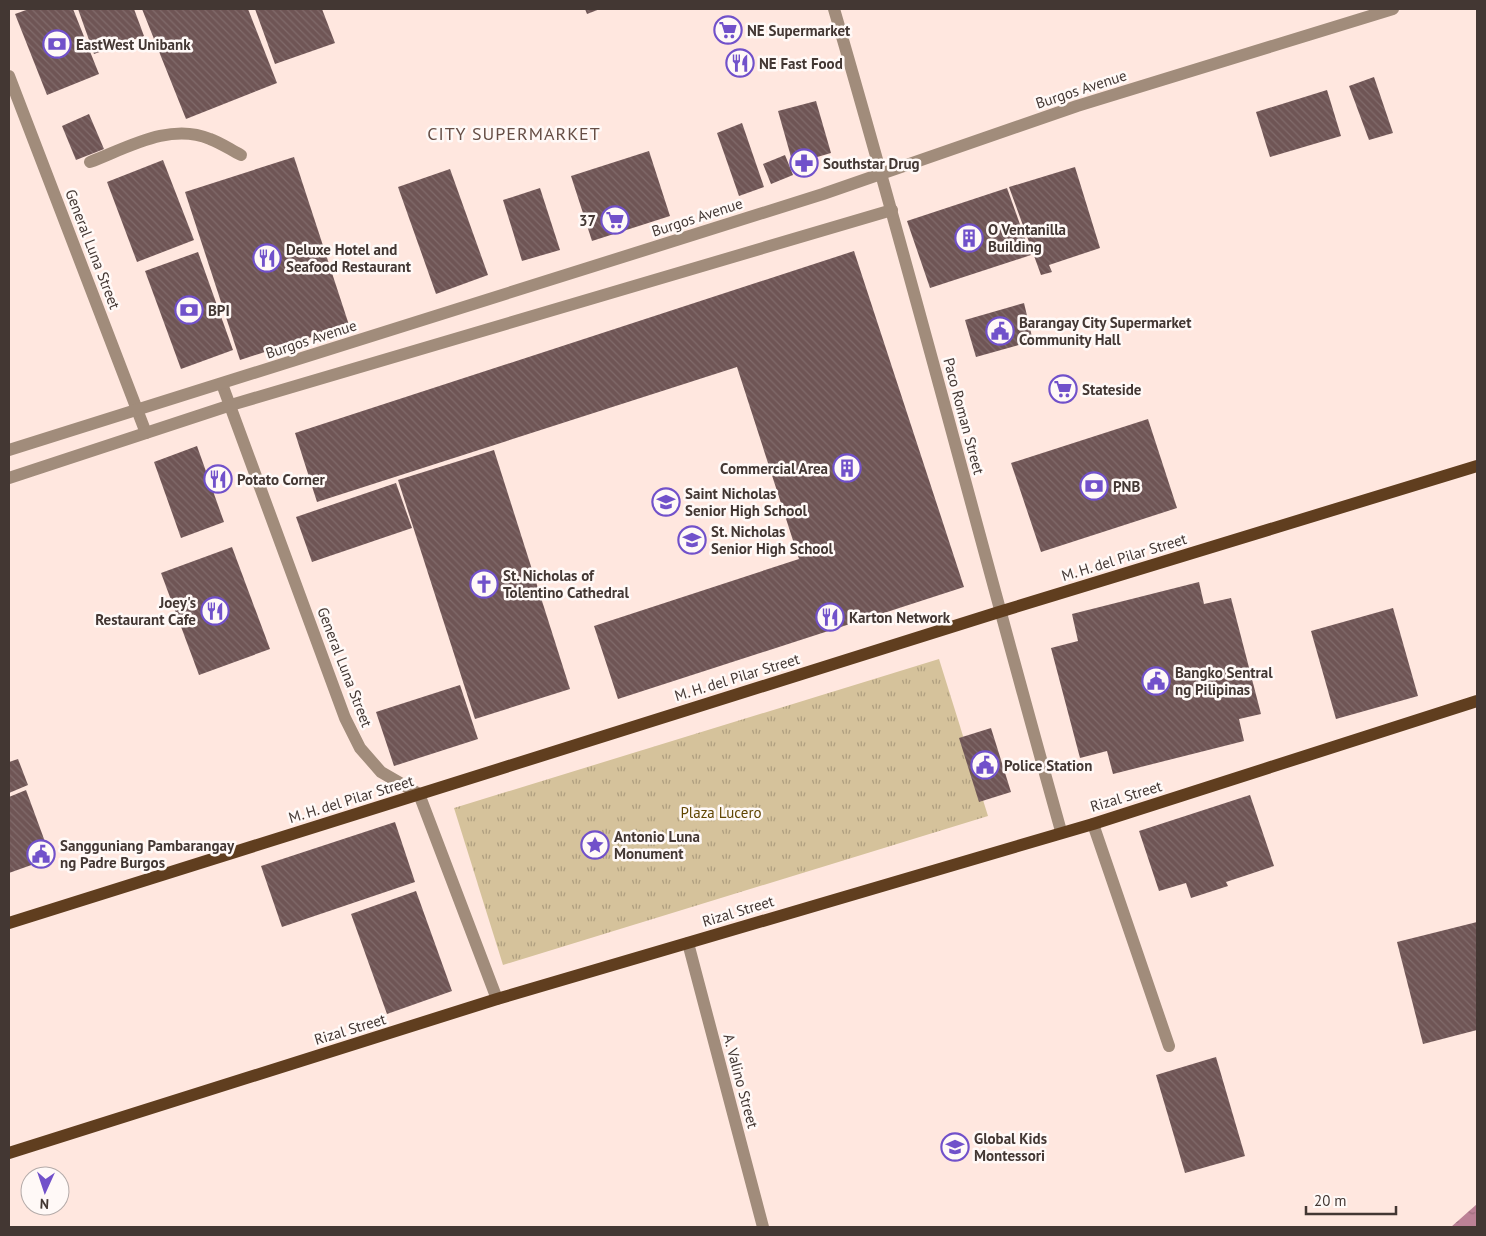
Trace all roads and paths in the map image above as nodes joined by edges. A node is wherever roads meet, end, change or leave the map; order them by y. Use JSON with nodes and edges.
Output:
{"nodes":[{"id":1,"x":834,"y":9,"type":"edge"},
{"id":2,"x":1393,"y":9,"type":"edge"},
{"id":3,"x":9,"y":76,"type":"edge"},
{"id":4,"x":241,"y":155,"type":"dead end"},
{"id":5,"x":90,"y":162,"type":"dead end"},
{"id":6,"x":882,"y":172,"type":"junction"},
{"id":7,"x":892,"y":210,"type":"junction"},
{"id":8,"x":222,"y":384,"type":"junction"},
{"id":9,"x":231,"y":406,"type":"junction"},
{"id":10,"x":138,"y":409,"type":"junction"},
{"id":11,"x":146,"y":433,"type":"junction"},
{"id":12,"x":9,"y":450,"type":"edge"},
{"id":13,"x":1477,"y":466,"type":"edge"},
{"id":14,"x":9,"y":478,"type":"edge"},
{"id":15,"x":999,"y":612,"type":"junction"},
{"id":16,"x":1477,"y":701,"type":"edge"},
{"id":17,"x":419,"y":794,"type":"junction"},
{"id":18,"x":1093,"y":824,"type":"junction"},
{"id":19,"x":1061,"y":831,"type":"junction"},
{"id":20,"x":9,"y":923,"type":"edge"},
{"id":21,"x":688,"y":943,"type":"junction"},
{"id":22,"x":497,"y":999,"type":"junction"},
{"id":23,"x":1169,"y":1046,"type":"dead end"},
{"id":24,"x":9,"y":1153,"type":"edge"},
{"id":25,"x":762,"y":1227,"type":"edge"}],
"edges":[{"from":1,"to":6,"type":"street","name":"Paco Roman Street"},
{"from":2,"to":6,"type":"street","name":"Burgos Avenue"},
{"from":3,"to":10,"type":"street","name":"General Luna Street"},
{"from":4,"to":5,"type":"street"},
{"from":6,"to":7,"type":"street","name":"Paco Roman Street"},
{"from":6,"to":8,"type":"street","name":"Burgos Avenue"},
{"from":7,"to":9,"type":"street"},
{"from":7,"to":15,"type":"street","name":"Paco Roman Street"},
{"from":8,"to":9,"type":"street","name":"General Luna Street"},
{"from":8,"to":10,"type":"street","name":"Burgos Avenue"},
{"from":9,"to":11,"type":"street"},
{"from":9,"to":17,"type":"street","name":"General Luna Street"},
{"from":10,"to":11,"type":"street","name":"General Luna Street"},
{"from":10,"to":12,"type":"street","name":"Burgos Avenue"},
{"from":11,"to":14,"type":"street"},
{"from":13,"to":15,"type":"main road","name":"M. H. del Pilar Street"},
{"from":15,"to":17,"type":"main road","name":"M. H. del Pilar Street"},
{"from":15,"to":19,"type":"street","name":"Paco Roman Street"},
{"from":16,"to":18,"type":"main road","name":"Rizal Street"},
{"from":17,"to":20,"type":"main road","name":"M. H. del Pilar Street"},
{"from":17,"to":22,"type":"street"},
{"from":18,"to":19,"type":"main road","name":"Rizal Street"},
{"from":18,"to":23,"type":"street"},
{"from":19,"to":21,"type":"main road","name":"Rizal Street"},
{"from":21,"to":22,"type":"main road","name":"Rizal Street"},
{"from":21,"to":25,"type":"street","name":"A. Valino Street"},
{"from":22,"to":24,"type":"main road","name":"Rizal Street"}]}
